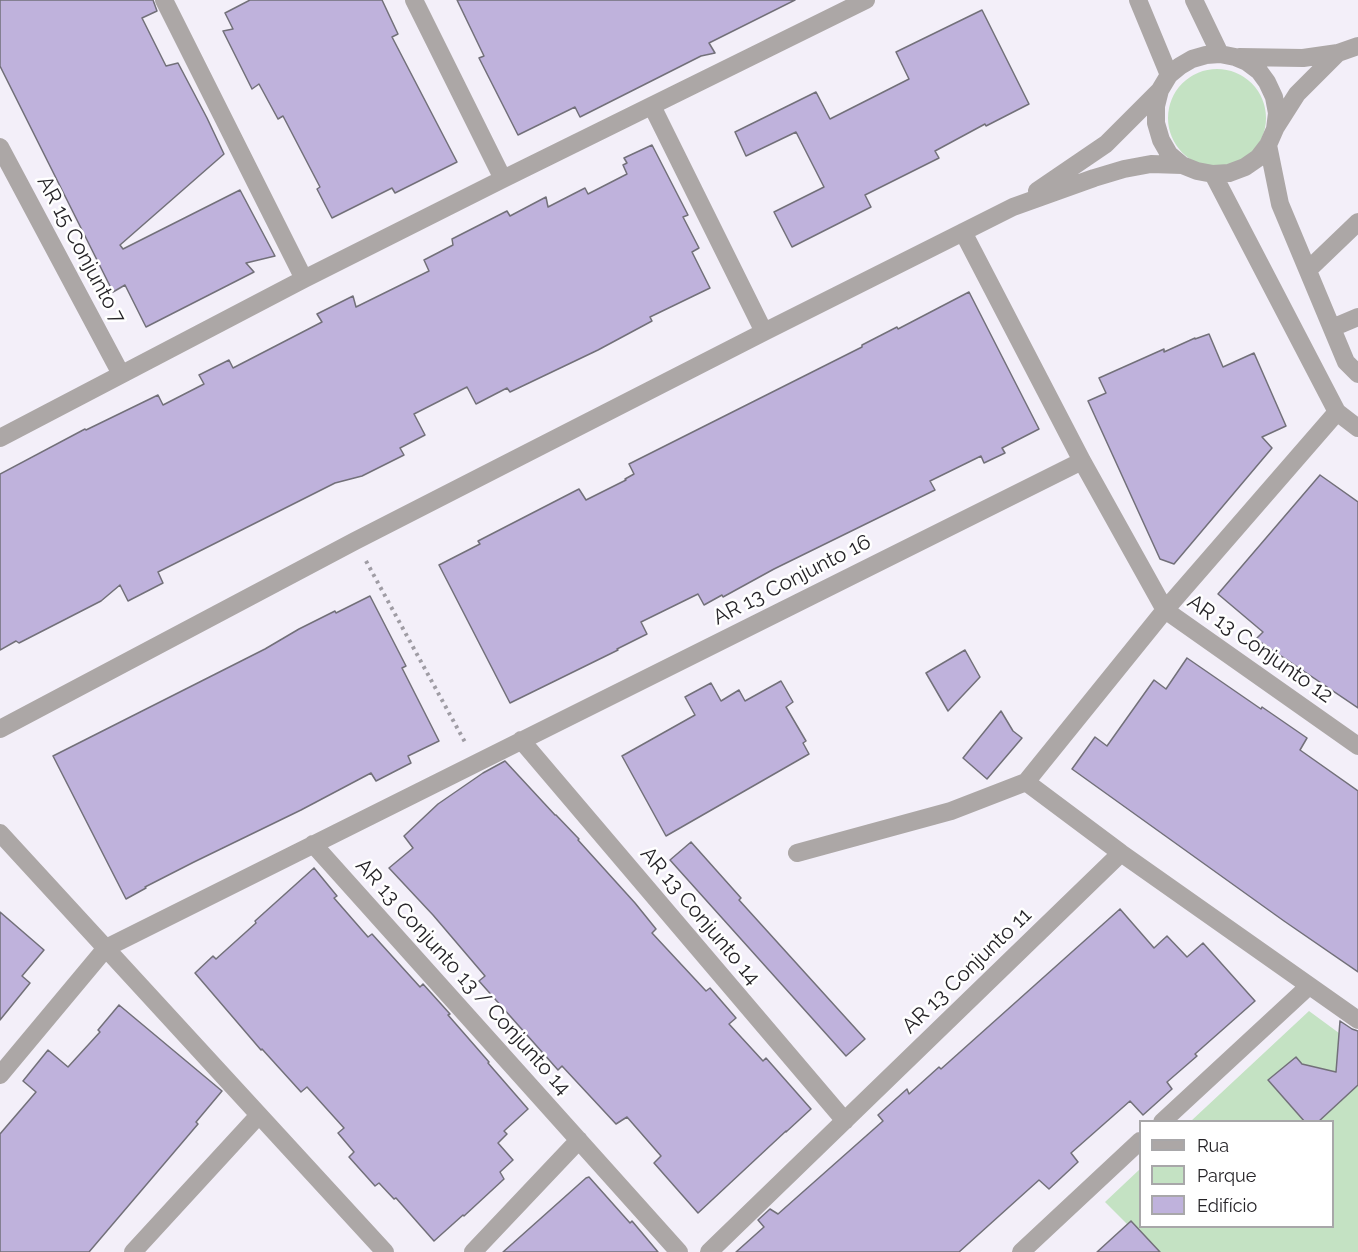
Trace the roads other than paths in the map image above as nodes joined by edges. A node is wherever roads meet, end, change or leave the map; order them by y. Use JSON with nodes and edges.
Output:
{"nodes":[{"id":1,"x":164,"y":0,"type":"edge"},
{"id":2,"x":414,"y":0,"type":"edge"},
{"id":3,"x":866,"y":0,"type":"edge"},
{"id":4,"x":1138,"y":0,"type":"edge"},
{"id":5,"x":1194,"y":0,"type":"edge"},
{"id":6,"x":833,"y":7,"type":"edge"},
{"id":7,"x":1358,"y":46,"type":"edge"},
{"id":8,"x":1338,"y":53,"type":"junction"},
{"id":9,"x":1228,"y":55,"type":"junction"},
{"id":10,"x":1165,"y":83,"type":"junction"},
{"id":11,"x":652,"y":106,"type":"junction"},
{"id":12,"x":1271,"y":137,"type":"junction"},
{"id":13,"x":0,"y":147,"type":"edge"},
{"id":14,"x":1182,"y":165,"type":"junction"},
{"id":15,"x":1213,"y":174,"type":"junction"},
{"id":16,"x":502,"y":179,"type":"junction"},
{"id":17,"x":1014,"y":207,"type":"junction"},
{"id":18,"x":1358,"y":222,"type":"edge"},
{"id":19,"x":963,"y":232,"type":"junction"},
{"id":20,"x":1308,"y":270,"type":"junction"},
{"id":21,"x":304,"y":279,"type":"junction"},
{"id":22,"x":1358,"y":316,"type":"edge"},
{"id":23,"x":1332,"y":328,"type":"junction"},
{"id":24,"x":764,"y":332,"type":"junction"},
{"id":25,"x":121,"y":374,"type":"junction"},
{"id":26,"x":1358,"y":374,"type":"edge"},
{"id":27,"x":1337,"y":412,"type":"junction"},
{"id":28,"x":1358,"y":428,"type":"edge"},
{"id":29,"x":0,"y":438,"type":"edge"},
{"id":30,"x":1082,"y":460,"type":"junction"},
{"id":31,"x":1165,"y":610,"type":"junction"},
{"id":32,"x":0,"y":729,"type":"edge"},
{"id":33,"x":521,"y":740,"type":"junction"},
{"id":34,"x":1358,"y":746,"type":"edge"},
{"id":35,"x":1026,"y":782,"type":"junction"},
{"id":36,"x":0,"y":834,"type":"edge"},
{"id":37,"x":314,"y":844,"type":"junction"},
{"id":38,"x":797,"y":853,"type":"dead end"},
{"id":39,"x":1121,"y":853,"type":"junction"},
{"id":40,"x":106,"y":948,"type":"junction"},
{"id":41,"x":1309,"y":986,"type":"junction"},
{"id":42,"x":1358,"y":1020,"type":"edge"},
{"id":43,"x":0,"y":1075,"type":"edge"},
{"id":44,"x":259,"y":1115,"type":"junction"},
{"id":45,"x":845,"y":1120,"type":"junction"},
{"id":46,"x":1164,"y":1120,"type":"edge"},
{"id":47,"x":579,"y":1140,"type":"junction"},
{"id":48,"x":1139,"y":1143,"type":"edge"},
{"id":49,"x":133,"y":1252,"type":"edge"},
{"id":50,"x":385,"y":1252,"type":"edge"},
{"id":51,"x":473,"y":1252,"type":"edge"},
{"id":52,"x":679,"y":1252,"type":"edge"},
{"id":53,"x":709,"y":1252,"type":"edge"},
{"id":54,"x":1021,"y":1252,"type":"edge"}],
"edges":[{"from":1,"to":21,"type":"street"},
{"from":2,"to":16,"type":"street"},
{"from":3,"to":6,"type":"street"},
{"from":4,"to":10,"type":"street"},
{"from":5,"to":9,"type":"street"},
{"from":6,"to":11,"type":"street"},
{"from":7,"to":8,"type":"street"},
{"from":8,"to":9,"type":"street"},
{"from":8,"to":12,"type":"street"},
{"from":9,"to":10,"type":"street"},
{"from":9,"to":12,"type":"street"},
{"from":10,"to":14,"type":"street"},
{"from":10,"to":17,"type":"street"},
{"from":11,"to":16,"type":"street"},
{"from":11,"to":24,"type":"street"},
{"from":12,"to":15,"type":"street"},
{"from":12,"to":20,"type":"street"},
{"from":13,"to":25,"type":"street","name":"AR 15 Conjunto 7"},
{"from":14,"to":15,"type":"street"},
{"from":14,"to":17,"type":"street"},
{"from":15,"to":27,"type":"street"},
{"from":16,"to":21,"type":"street"},
{"from":17,"to":19,"type":"street"},
{"from":18,"to":20,"type":"street"},
{"from":19,"to":24,"type":"street"},
{"from":19,"to":30,"type":"street"},
{"from":20,"to":23,"type":"street"},
{"from":21,"to":25,"type":"street"},
{"from":22,"to":23,"type":"street"},
{"from":23,"to":26,"type":"street"},
{"from":24,"to":32,"type":"street"},
{"from":25,"to":29,"type":"street"},
{"from":27,"to":28,"type":"street"},
{"from":27,"to":31,"type":"street"},
{"from":30,"to":31,"type":"street"},
{"from":30,"to":33,"type":"street","name":"AR 13 Conjunto 16"},
{"from":31,"to":34,"type":"street","name":"AR 13 Conjunto 12"},
{"from":31,"to":35,"type":"street"},
{"from":33,"to":37,"type":"street","name":"AR 13 Conjunto 16"},
{"from":33,"to":45,"type":"street","name":"AR 13 Conjunto 14"},
{"from":35,"to":38,"type":"street"},
{"from":35,"to":39,"type":"street"},
{"from":36,"to":40,"type":"street"},
{"from":37,"to":40,"type":"street","name":"AR 13 Conjunto 16"},
{"from":37,"to":47,"type":"street","name":"AR 13 Conjunto 13 / Conjunto 14"},
{"from":39,"to":41,"type":"street"},
{"from":39,"to":45,"type":"street","name":"AR 13 Conjunto 11"},
{"from":40,"to":43,"type":"street"},
{"from":40,"to":44,"type":"street"},
{"from":41,"to":42,"type":"street"},
{"from":41,"to":46,"type":"street"},
{"from":44,"to":49,"type":"street"},
{"from":44,"to":50,"type":"street"},
{"from":45,"to":53,"type":"street","name":"AR 13 Conjunto 11"},
{"from":47,"to":51,"type":"street"},
{"from":47,"to":52,"type":"street","name":"AR 13 Conjunto 13 / Conjunto 14"},
{"from":48,"to":54,"type":"street"}]}
